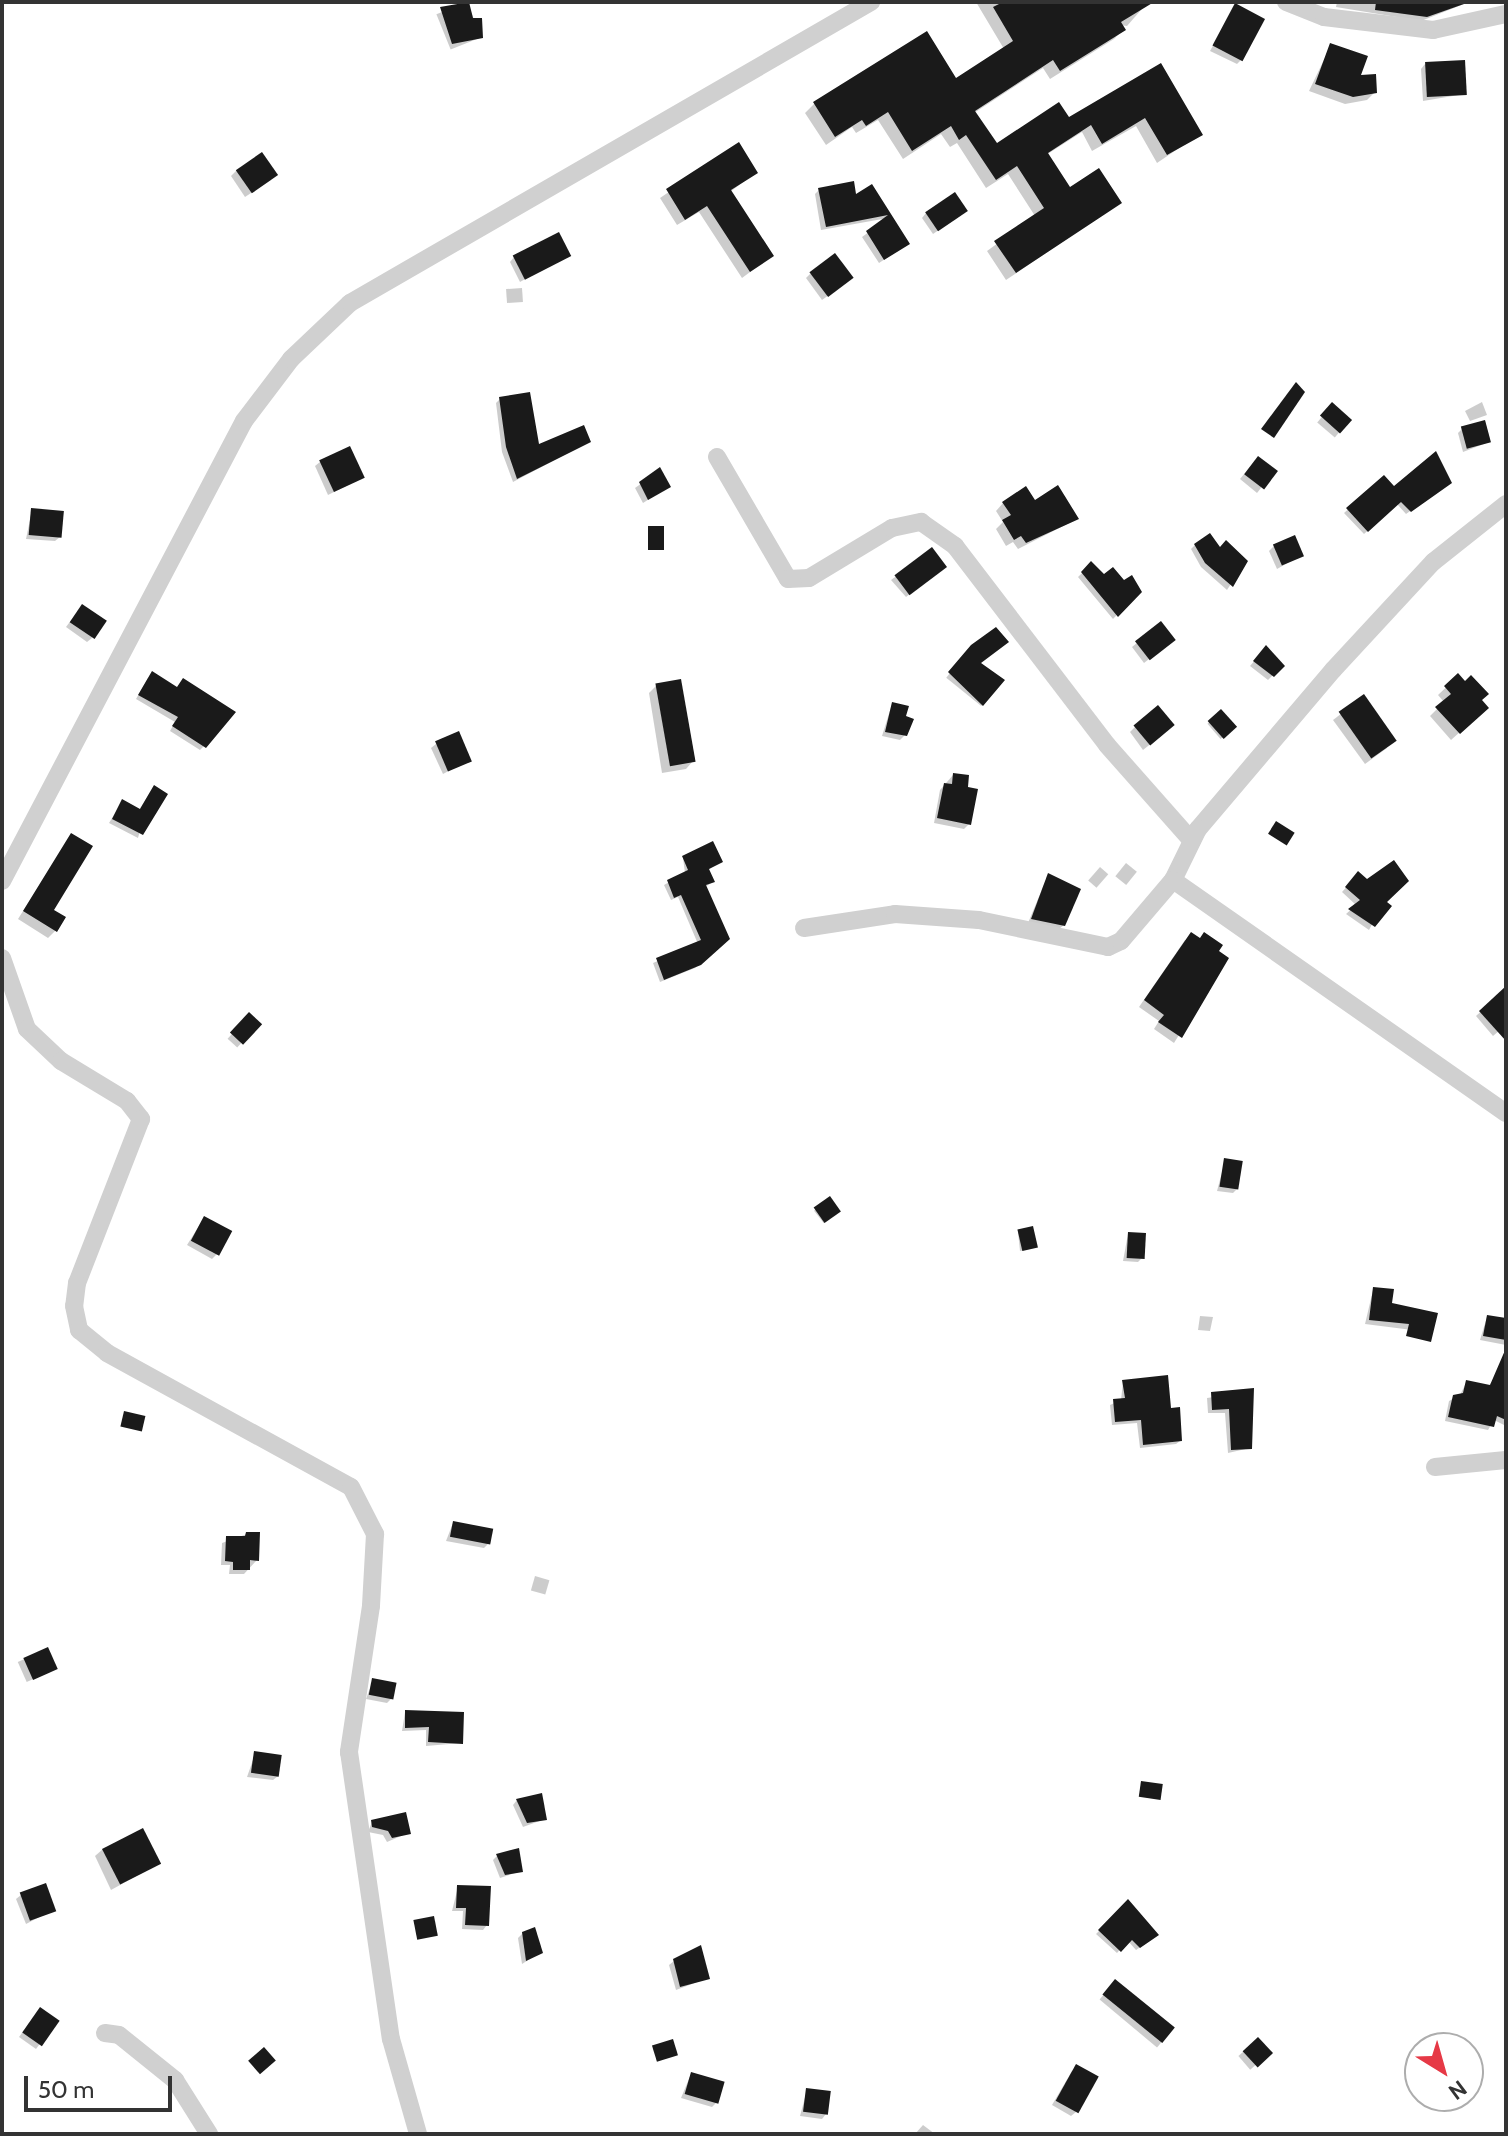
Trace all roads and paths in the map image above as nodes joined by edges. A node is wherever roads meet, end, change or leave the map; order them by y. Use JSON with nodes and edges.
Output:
{"nodes":[{"id":1,"x":871,"y":2,"type":"edge"},
{"id":2,"x":1286,"y":2,"type":"edge"},
{"id":3,"x":1506,"y":14,"type":"edge"},
{"id":4,"x":717,"y":457,"type":"dead end"},
{"id":5,"x":1506,"y":504,"type":"edge"},
{"id":6,"x":1192,"y":841,"type":"junction"},
{"id":7,"x":1173,"y":880,"type":"junction"},
{"id":8,"x":2,"y":881,"type":"edge"},
{"id":9,"x":804,"y":928,"type":"dead end"},
{"id":10,"x":2,"y":958,"type":"edge"},
{"id":11,"x":1506,"y":1113,"type":"edge"},
{"id":12,"x":1506,"y":1460,"type":"edge"},
{"id":13,"x":1435,"y":1467,"type":"dead end"},
{"id":14,"x":105,"y":2033,"type":"dead end"},
{"id":15,"x":209,"y":2134,"type":"edge"},
{"id":16,"x":418,"y":2134,"type":"edge"}],
"edges":[{"from":1,"to":8,"type":"street"},
{"from":2,"to":3,"type":"street"},
{"from":4,"to":6,"type":"street"},
{"from":5,"to":6,"type":"street"},
{"from":6,"to":7,"type":"street"},
{"from":7,"to":9,"type":"street"},
{"from":7,"to":11,"type":"street"},
{"from":10,"to":16,"type":"street"},
{"from":12,"to":13,"type":"street"},
{"from":14,"to":15,"type":"street"}]}
